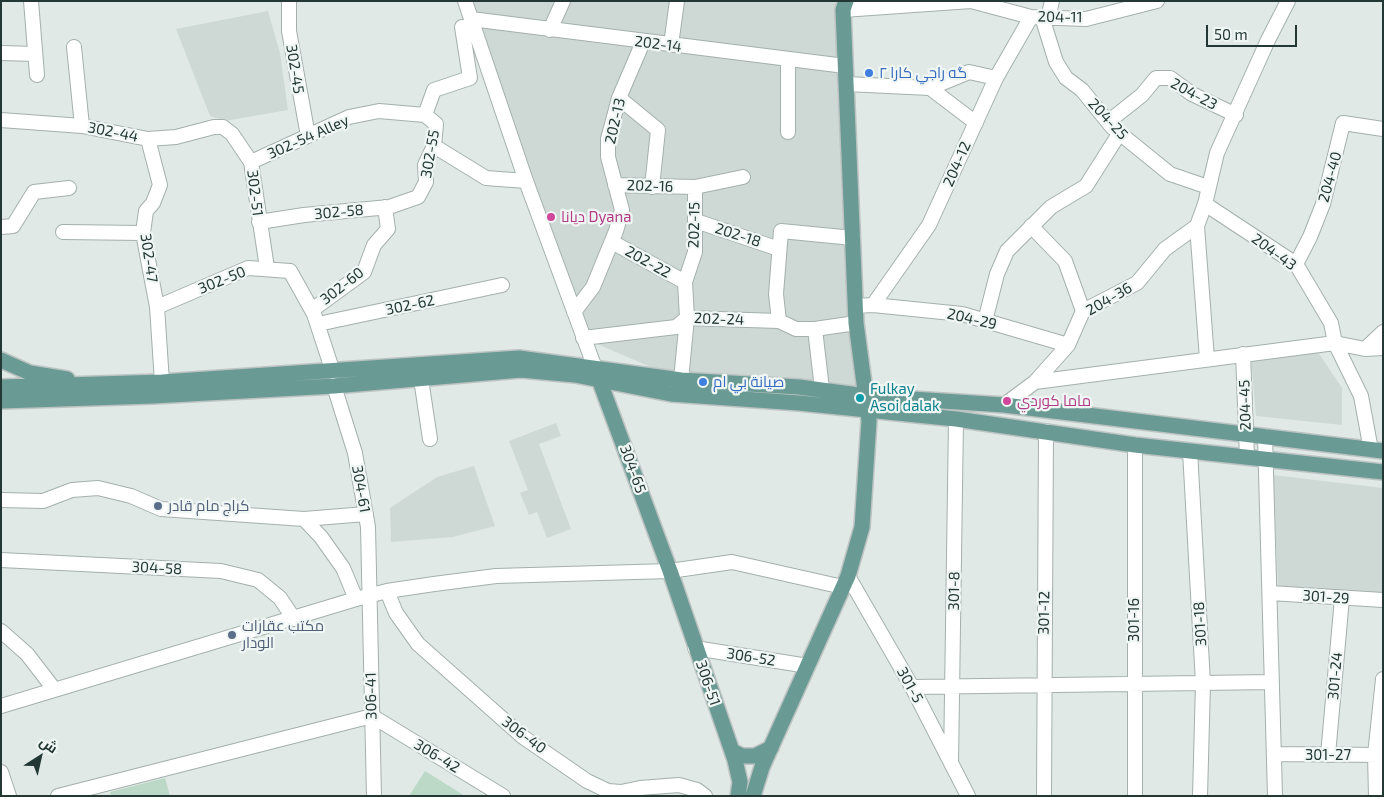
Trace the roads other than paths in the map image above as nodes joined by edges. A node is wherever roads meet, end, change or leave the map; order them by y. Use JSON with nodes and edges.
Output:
{"nodes":[{"id":1,"x":31,"y":1,"type":"edge"},
{"id":2,"x":289,"y":1,"type":"edge"},
{"id":3,"x":465,"y":1,"type":"edge"},
{"id":4,"x":563,"y":1,"type":"edge"},
{"id":5,"x":677,"y":1,"type":"edge"},
{"id":6,"x":971,"y":1,"type":"edge"},
{"id":7,"x":1052,"y":1,"type":"edge"},
{"id":8,"x":1288,"y":1,"type":"edge"},
{"id":9,"x":1152,"y":2,"type":"edge"},
{"id":10,"x":844,"y":6,"type":"edge"},
{"id":11,"x":1040,"y":17,"type":"junction"},
{"id":12,"x":466,"y":23,"type":"junction"},
{"id":13,"x":550,"y":30,"type":"junction"},
{"id":14,"x":643,"y":42,"type":"junction"},
{"id":15,"x":671,"y":45,"type":"junction"},
{"id":16,"x":74,"y":47,"type":"dead end"},
{"id":17,"x":1,"y":53,"type":"edge"},
{"id":18,"x":35,"y":54,"type":"junction"},
{"id":19,"x":788,"y":60,"type":"junction"},
{"id":20,"x":845,"y":66,"type":"junction"},
{"id":21,"x":37,"y":75,"type":"dead end"},
{"id":22,"x":996,"y":78,"type":"junction"},
{"id":23,"x":846,"y":84,"type":"junction"},
{"id":24,"x":930,"y":88,"type":"junction"},
{"id":25,"x":619,"y":98,"type":"junction"},
{"id":26,"x":425,"y":114,"type":"junction"},
{"id":27,"x":1236,"y":116,"type":"junction"},
{"id":28,"x":1,"y":120,"type":"edge"},
{"id":29,"x":1108,"y":122,"type":"junction"},
{"id":30,"x":976,"y":123,"type":"junction"},
{"id":31,"x":82,"y":126,"type":"junction"},
{"id":32,"x":223,"y":127,"type":"joint"},
{"id":33,"x":1383,"y":129,"type":"edge"},
{"id":34,"x":788,"y":132,"type":"dead end"},
{"id":35,"x":1119,"y":134,"type":"junction"},
{"id":36,"x":308,"y":136,"type":"junction"},
{"id":37,"x":148,"y":139,"type":"junction"},
{"id":38,"x":434,"y":146,"type":"junction"},
{"id":39,"x":251,"y":162,"type":"junction"},
{"id":40,"x":743,"y":177,"type":"dead end"},
{"id":41,"x":526,"y":181,"type":"junction"},
{"id":42,"x":616,"y":185,"type":"junction"},
{"id":43,"x":652,"y":187,"type":"junction"},
{"id":44,"x":695,"y":187,"type":"junction"},
{"id":45,"x":1208,"y":187,"type":"junction"},
{"id":46,"x":69,"y":188,"type":"dead end"},
{"id":47,"x":418,"y":197,"type":"joint"},
{"id":48,"x":1205,"y":204,"type":"junction"},
{"id":49,"x":385,"y":208,"type":"junction"},
{"id":50,"x":696,"y":221,"type":"junction"},
{"id":51,"x":259,"y":222,"type":"junction"},
{"id":52,"x":1031,"y":226,"type":"junction"},
{"id":53,"x":1196,"y":226,"type":"junction"},
{"id":54,"x":1,"y":227,"type":"edge"},
{"id":55,"x":63,"y":232,"type":"dead end"},
{"id":56,"x":143,"y":233,"type":"junction"},
{"id":57,"x":853,"y":238,"type":"junction"},
{"id":58,"x":612,"y":242,"type":"junction"},
{"id":59,"x":779,"y":249,"type":"junction"},
{"id":60,"x":1296,"y":264,"type":"junction"},
{"id":61,"x":267,"y":268,"type":"junction"},
{"id":62,"x":290,"y":270,"type":"joint"},
{"id":63,"x":685,"y":282,"type":"junction"},
{"id":64,"x":502,"y":285,"type":"dead end"},
{"id":65,"x":873,"y":305,"type":"junction"},
{"id":66,"x":855,"y":306,"type":"junction"},
{"id":67,"x":157,"y":307,"type":"junction"},
{"id":68,"x":312,"y":310,"type":"junction"},
{"id":69,"x":1083,"y":311,"type":"junction"},
{"id":70,"x":574,"y":312,"type":"junction"},
{"id":71,"x":687,"y":318,"type":"junction"},
{"id":72,"x":779,"y":321,"type":"junction"},
{"id":73,"x":985,"y":321,"type":"junction"},
{"id":74,"x":856,"y":323,"type":"junction"},
{"id":75,"x":318,"y":324,"type":"junction"},
{"id":76,"x":815,"y":329,"type":"junction"},
{"id":77,"x":1383,"y":332,"type":"edge"},
{"id":78,"x":584,"y":338,"type":"junction"},
{"id":79,"x":1335,"y":343,"type":"junction"},
{"id":80,"x":1068,"y":346,"type":"junction"},
{"id":81,"x":1383,"y":348,"type":"edge"},
{"id":82,"x":1365,"y":349,"type":"junction"},
{"id":83,"x":1243,"y":354,"type":"junction"},
{"id":84,"x":1207,"y":358,"type":"junction"},
{"id":85,"x":1,"y":360,"type":"edge"},
{"id":86,"x":598,"y":374,"type":"junction"},
{"id":87,"x":333,"y":379,"type":"junction"},
{"id":88,"x":421,"y":379,"type":"junction"},
{"id":89,"x":681,"y":380,"type":"junction"},
{"id":90,"x":143,"y":382,"type":"junction"},
{"id":91,"x":162,"y":382,"type":"junction"},
{"id":92,"x":1035,"y":382,"type":"junction"},
{"id":93,"x":1,"y":387,"type":"edge"},
{"id":94,"x":822,"y":389,"type":"junction"},
{"id":95,"x":1,"y":401,"type":"edge"},
{"id":96,"x":866,"y":403,"type":"junction"},
{"id":97,"x":1004,"y":405,"type":"junction"},
{"id":98,"x":956,"y":420,"type":"junction"},
{"id":99,"x":1046,"y":431,"type":"junction"},
{"id":100,"x":1246,"y":434,"type":"junction"},
{"id":101,"x":1264,"y":436,"type":"junction"},
{"id":102,"x":430,"y":439,"type":"dead end"},
{"id":103,"x":1135,"y":445,"type":"junction"},
{"id":104,"x":1190,"y":451,"type":"junction"},
{"id":105,"x":1377,"y":451,"type":"edge"},
{"id":106,"x":1247,"y":457,"type":"junction"},
{"id":107,"x":1265,"y":458,"type":"junction"},
{"id":108,"x":1383,"y":472,"type":"edge"},
{"id":109,"x":1,"y":500,"type":"edge"},
{"id":110,"x":366,"y":514,"type":"junction"},
{"id":111,"x":304,"y":519,"type":"junction"},
{"id":112,"x":1,"y":560,"type":"edge"},
{"id":113,"x":670,"y":571,"type":"junction"},
{"id":114,"x":846,"y":582,"type":"junction"},
{"id":115,"x":387,"y":591,"type":"junction"},
{"id":116,"x":1270,"y":593,"type":"junction"},
{"id":117,"x":363,"y":598,"type":"junction"},
{"id":118,"x":1342,"y":598,"type":"junction"},
{"id":119,"x":1383,"y":600,"type":"edge"},
{"id":120,"x":294,"y":619,"type":"junction"},
{"id":121,"x":1,"y":632,"type":"edge"},
{"id":122,"x":695,"y":648,"type":"junction"},
{"id":123,"x":808,"y":666,"type":"junction"},
{"id":124,"x":1383,"y":678,"type":"edge"},
{"id":125,"x":1272,"y":682,"type":"junction"},
{"id":126,"x":1043,"y":683,"type":"junction"},
{"id":127,"x":1134,"y":683,"type":"junction"},
{"id":128,"x":1203,"y":683,"type":"junction"},
{"id":129,"x":912,"y":686,"type":"junction"},
{"id":130,"x":952,"y":686,"type":"junction"},
{"id":131,"x":54,"y":689,"type":"junction"},
{"id":132,"x":1,"y":706,"type":"edge"},
{"id":133,"x":372,"y":716,"type":"junction"},
{"id":134,"x":771,"y":748,"type":"junction"},
{"id":135,"x":732,"y":751,"type":"junction"},
{"id":136,"x":1274,"y":754,"type":"junction"},
{"id":137,"x":1328,"y":755,"type":"junction"},
{"id":138,"x":1379,"y":755,"type":"edge"},
{"id":139,"x":951,"y":763,"type":"junction"},
{"id":140,"x":1,"y":772,"type":"edge"},
{"id":141,"x":609,"y":793,"type":"edge"},
{"id":142,"x":9,"y":796,"type":"edge"},
{"id":143,"x":58,"y":796,"type":"edge"},
{"id":144,"x":374,"y":796,"type":"edge"},
{"id":145,"x":503,"y":796,"type":"edge"},
{"id":146,"x":705,"y":796,"type":"edge"},
{"id":147,"x":738,"y":796,"type":"edge"},
{"id":148,"x":753,"y":796,"type":"edge"},
{"id":149,"x":968,"y":796,"type":"edge"},
{"id":150,"x":1044,"y":796,"type":"edge"},
{"id":151,"x":1135,"y":796,"type":"edge"},
{"id":152,"x":1200,"y":796,"type":"edge"},
{"id":153,"x":1275,"y":796,"type":"edge"},
{"id":154,"x":1376,"y":796,"type":"edge"}],
"edges":[{"from":1,"to":18,"type":"street"},
{"from":2,"to":36,"type":"street","name":"302-45"},
{"from":3,"to":12,"type":"street"},
{"from":4,"to":13,"type":"street"},
{"from":5,"to":15,"type":"street"},
{"from":6,"to":10,"type":"street","name":"204-11"},
{"from":6,"to":11,"type":"street","name":"204-11"},
{"from":7,"to":11,"type":"street"},
{"from":8,"to":27,"type":"street"},
{"from":9,"to":11,"type":"street","name":"204-11"},
{"from":10,"to":20,"type":"main road"},
{"from":11,"to":22,"type":"street","name":"204-12"},
{"from":11,"to":29,"type":"street","name":"204-25"},
{"from":12,"to":13,"type":"street","name":"202-14"},
{"from":12,"to":26,"type":"street"},
{"from":12,"to":41,"type":"street"},
{"from":13,"to":14,"type":"street","name":"202-14"},
{"from":14,"to":15,"type":"street","name":"202-14"},
{"from":14,"to":25,"type":"street","name":"202-13"},
{"from":15,"to":19,"type":"street","name":"202-14"},
{"from":16,"to":31,"type":"street"},
{"from":17,"to":18,"type":"street"},
{"from":18,"to":21,"type":"street"},
{"from":19,"to":20,"type":"street","name":"202-14"},
{"from":19,"to":34,"type":"street"},
{"from":20,"to":23,"type":"main road"},
{"from":22,"to":24,"type":"street"},
{"from":22,"to":30,"type":"street","name":"204-12"},
{"from":23,"to":24,"type":"street"},
{"from":23,"to":57,"type":"main road"},
{"from":24,"to":30,"type":"street"},
{"from":25,"to":42,"type":"street","name":"202-13"},
{"from":25,"to":43,"type":"street"},
{"from":26,"to":36,"type":"street","name":"302-54 Alley"},
{"from":26,"to":38,"type":"street","name":"302-55"},
{"from":27,"to":29,"type":"street","name":"204-23"},
{"from":27,"to":45,"type":"street"},
{"from":28,"to":31,"type":"street","name":"302-44"},
{"from":29,"to":35,"type":"street","name":"204-25"},
{"from":30,"to":65,"type":"street","name":"204-12"},
{"from":31,"to":37,"type":"street","name":"302-44"},
{"from":32,"to":37,"type":"street","name":"302-44"},
{"from":32,"to":39,"type":"street","name":"302-51"},
{"from":33,"to":60,"type":"street","name":"204-40"},
{"from":35,"to":45,"type":"street","name":"204-25"},
{"from":35,"to":52,"type":"street"},
{"from":36,"to":39,"type":"street","name":"302-54 Alley"},
{"from":37,"to":56,"type":"street","name":"302-47"},
{"from":38,"to":41,"type":"street"},
{"from":38,"to":47,"type":"street","name":"302-55"},
{"from":39,"to":51,"type":"street","name":"302-51"},
{"from":40,"to":44,"type":"street","name":"202-16"},
{"from":41,"to":70,"type":"street"},
{"from":42,"to":43,"type":"street","name":"202-16"},
{"from":42,"to":58,"type":"street","name":"202-13"},
{"from":43,"to":44,"type":"street","name":"202-16"},
{"from":44,"to":50,"type":"street","name":"202-15"},
{"from":45,"to":48,"type":"street"},
{"from":46,"to":54,"type":"street"},
{"from":47,"to":49,"type":"street","name":"302-58"},
{"from":48,"to":53,"type":"street"},
{"from":48,"to":60,"type":"street","name":"204-43"},
{"from":49,"to":51,"type":"street","name":"302-58"},
{"from":49,"to":68,"type":"street","name":"302-60"},
{"from":50,"to":59,"type":"street","name":"202-18"},
{"from":50,"to":63,"type":"street","name":"202-15"},
{"from":51,"to":61,"type":"street","name":"302-51"},
{"from":52,"to":69,"type":"street"},
{"from":52,"to":73,"type":"street"},
{"from":53,"to":69,"type":"street","name":"204-36"},
{"from":53,"to":84,"type":"street"},
{"from":55,"to":56,"type":"street"},
{"from":56,"to":67,"type":"street","name":"302-47"},
{"from":57,"to":59,"type":"street"},
{"from":57,"to":66,"type":"main road"},
{"from":58,"to":63,"type":"street","name":"202-22"},
{"from":58,"to":70,"type":"street","name":"202-13"},
{"from":59,"to":72,"type":"street"},
{"from":60,"to":79,"type":"street","name":"204-43"},
{"from":61,"to":62,"type":"street","name":"302-50"},
{"from":61,"to":67,"type":"street","name":"302-50"},
{"from":62,"to":68,"type":"street","name":"304-61"},
{"from":63,"to":71,"type":"street","name":"202-15"},
{"from":64,"to":75,"type":"street","name":"302-62"},
{"from":65,"to":66,"type":"street","name":"204-29"},
{"from":65,"to":73,"type":"street","name":"204-29"},
{"from":66,"to":74,"type":"main road"},
{"from":67,"to":91,"type":"street","name":"302-47"},
{"from":68,"to":75,"type":"street","name":"304-61"},
{"from":69,"to":80,"type":"street","name":"204-36"},
{"from":70,"to":78,"type":"street"},
{"from":71,"to":72,"type":"street","name":"202-24"},
{"from":71,"to":78,"type":"street","name":"202-24"},
{"from":71,"to":89,"type":"street","name":"202-15"},
{"from":72,"to":76,"type":"street","name":"202-24"},
{"from":73,"to":80,"type":"street","name":"204-29"},
{"from":74,"to":76,"type":"street","name":"202-24"},
{"from":74,"to":96,"type":"main road"},
{"from":75,"to":87,"type":"street","name":"304-61"},
{"from":76,"to":94,"type":"street"},
{"from":77,"to":82,"type":"street"},
{"from":78,"to":86,"type":"street"},
{"from":79,"to":82,"type":"street"},
{"from":79,"to":83,"type":"street"},
{"from":79,"to":105,"type":"street"},
{"from":80,"to":92,"type":"street","name":"204-36"},
{"from":81,"to":82,"type":"street"},
{"from":83,"to":84,"type":"street"},
{"from":83,"to":100,"type":"street","name":"204-45"},
{"from":84,"to":92,"type":"street"},
{"from":85,"to":90,"type":"main road"},
{"from":86,"to":87,"type":"main road"},
{"from":86,"to":88,"type":"main road"},
{"from":86,"to":89,"type":"main road"},
{"from":86,"to":96,"type":"main road"},
{"from":86,"to":113,"type":"main road","name":"304-65"},
{"from":87,"to":88,"type":"main road"},
{"from":87,"to":91,"type":"main road"},
{"from":87,"to":95,"type":"main road"},
{"from":87,"to":110,"type":"street","name":"304-61"},
{"from":88,"to":102,"type":"street"},
{"from":89,"to":94,"type":"main road"},
{"from":90,"to":91,"type":"main road"},
{"from":90,"to":93,"type":"main road"},
{"from":92,"to":97,"type":"street","name":"204-36"},
{"from":94,"to":96,"type":"main road"},
{"from":96,"to":97,"type":"main road"},
{"from":96,"to":98,"type":"main road"},
{"from":96,"to":114,"type":"main road"},
{"from":97,"to":100,"type":"main road"},
{"from":98,"to":99,"type":"main road"},
{"from":98,"to":130,"type":"street","name":"301-8"},
{"from":99,"to":103,"type":"main road"},
{"from":99,"to":126,"type":"street","name":"301-12"},
{"from":100,"to":101,"type":"main road"},
{"from":100,"to":106,"type":"street","name":"204-45"},
{"from":101,"to":105,"type":"main road"},
{"from":101,"to":107,"type":"street"},
{"from":103,"to":104,"type":"main road"},
{"from":103,"to":127,"type":"street","name":"301-16"},
{"from":104,"to":106,"type":"main road"},
{"from":104,"to":128,"type":"street","name":"301-18"},
{"from":106,"to":107,"type":"main road"},
{"from":107,"to":108,"type":"main road"},
{"from":107,"to":116,"type":"street"},
{"from":109,"to":111,"type":"street"},
{"from":110,"to":111,"type":"street"},
{"from":110,"to":117,"type":"street","name":"304-61"},
{"from":111,"to":117,"type":"street"},
{"from":112,"to":120,"type":"street","name":"304-58"},
{"from":113,"to":114,"type":"street"},
{"from":113,"to":115,"type":"street"},
{"from":113,"to":122,"type":"main road","name":"306-51"},
{"from":114,"to":123,"type":"main road"},
{"from":114,"to":129,"type":"street","name":"301-5"},
{"from":115,"to":117,"type":"street"},
{"from":115,"to":141,"type":"street","name":"306-40"},
{"from":116,"to":118,"type":"street","name":"301-29"},
{"from":116,"to":125,"type":"street"},
{"from":117,"to":120,"type":"street"},
{"from":117,"to":133,"type":"street","name":"306-41"},
{"from":118,"to":119,"type":"street","name":"301-29"},
{"from":118,"to":137,"type":"street","name":"301-24"},
{"from":120,"to":131,"type":"street"},
{"from":121,"to":131,"type":"street"},
{"from":122,"to":123,"type":"street","name":"306-52"},
{"from":122,"to":135,"type":"main road","name":"306-51"},
{"from":123,"to":134,"type":"main road"},
{"from":124,"to":138,"type":"street"},
{"from":125,"to":128,"type":"street"},
{"from":125,"to":136,"type":"street"},
{"from":126,"to":127,"type":"street"},
{"from":126,"to":130,"type":"street"},
{"from":126,"to":150,"type":"street","name":"301-12"},
{"from":127,"to":128,"type":"street"},
{"from":127,"to":151,"type":"street","name":"301-16"},
{"from":128,"to":152,"type":"street","name":"301-18"},
{"from":129,"to":130,"type":"street"},
{"from":129,"to":139,"type":"street","name":"301-5"},
{"from":130,"to":139,"type":"street","name":"301-8"},
{"from":131,"to":132,"type":"street"},
{"from":133,"to":143,"type":"street"},
{"from":133,"to":144,"type":"street","name":"306-41"},
{"from":133,"to":145,"type":"street","name":"306-42"},
{"from":134,"to":135,"type":"main road"},
{"from":134,"to":148,"type":"main road"},
{"from":135,"to":147,"type":"main road","name":"306-51"},
{"from":136,"to":137,"type":"street","name":"301-27"},
{"from":136,"to":153,"type":"street"},
{"from":137,"to":138,"type":"street","name":"301-27"},
{"from":138,"to":154,"type":"street"},
{"from":139,"to":149,"type":"street","name":"301-5"},
{"from":140,"to":142,"type":"street"},
{"from":141,"to":146,"type":"street","name":"306-40"}]}
